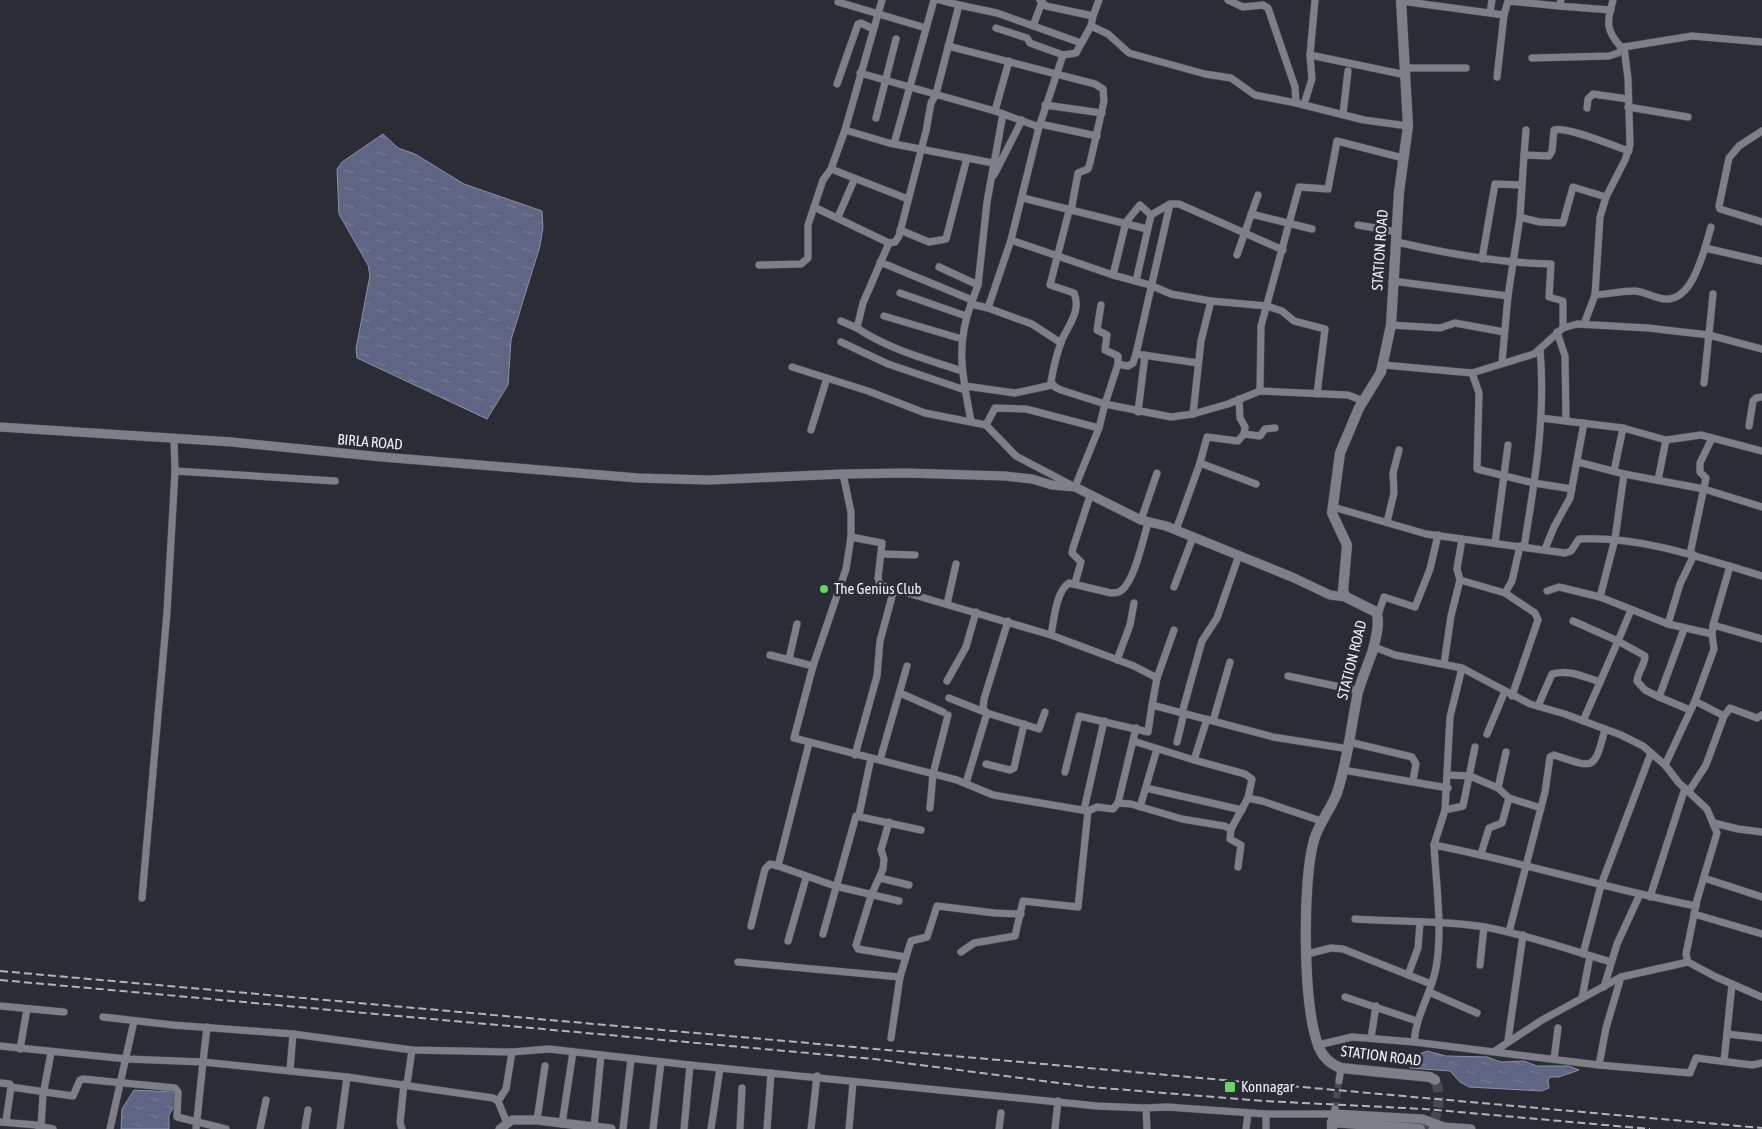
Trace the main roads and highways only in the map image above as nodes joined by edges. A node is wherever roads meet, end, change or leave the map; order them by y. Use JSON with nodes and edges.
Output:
{"nodes":[{"id":1,"x":1401,"y":0,"type":"edge"},
{"id":2,"x":1435,"y":1080,"type":"dead end"},
{"id":3,"x":1333,"y":1119,"type":"edge"},
{"id":4,"x":1420,"y":1129,"type":"edge"}],
"edges":[{"from":1,"to":2,"type":"main road","name":"STATION ROAD"},
{"from":3,"to":4,"type":"main road"}]}
